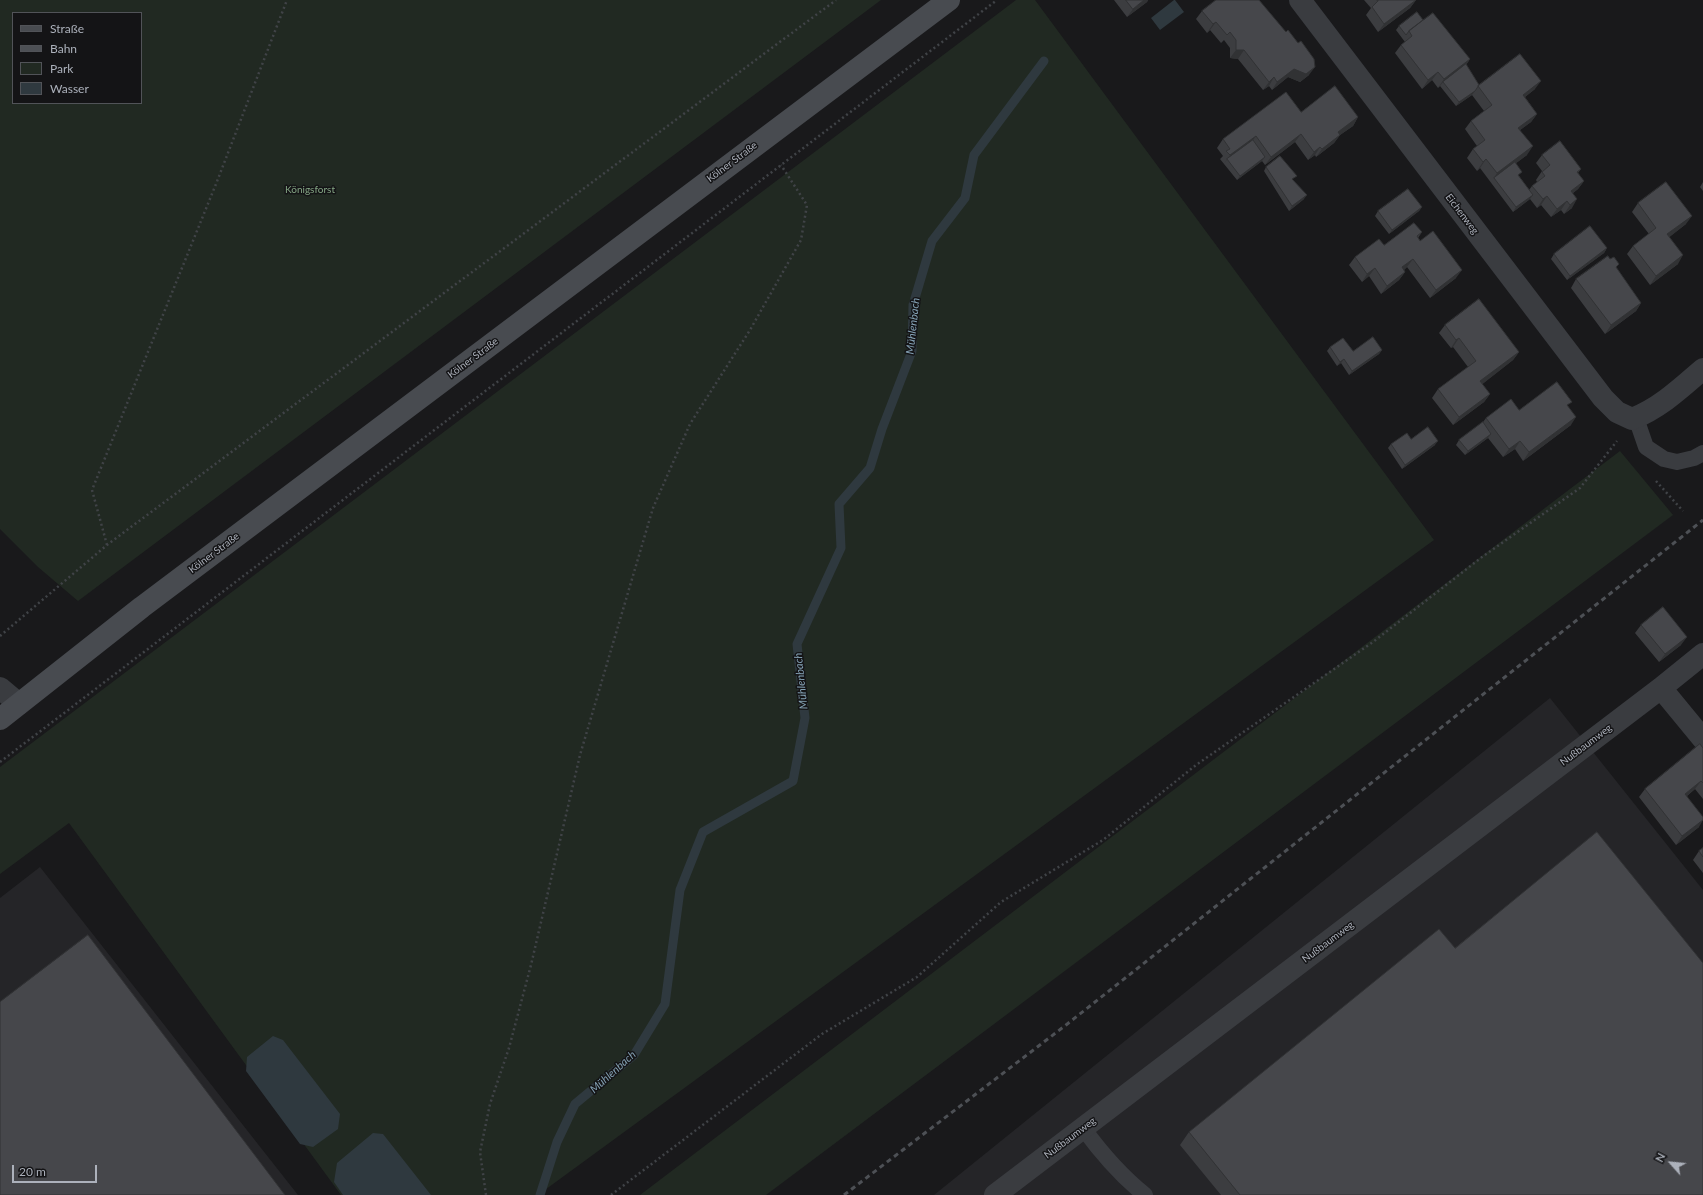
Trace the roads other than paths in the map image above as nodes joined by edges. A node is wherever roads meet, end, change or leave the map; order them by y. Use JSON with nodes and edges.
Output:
{"nodes":[{"id":1,"x":949,"y":0,"type":"edge"},
{"id":2,"x":1300,"y":0,"type":"edge"},
{"id":3,"x":1703,"y":369,"type":"edge"},
{"id":4,"x":1634,"y":419,"type":"junction"},
{"id":5,"x":1703,"y":453,"type":"edge"},
{"id":6,"x":1703,"y":654,"type":"edge"},
{"id":7,"x":0,"y":688,"type":"edge"},
{"id":8,"x":1662,"y":688,"type":"junction"},
{"id":9,"x":19,"y":704,"type":"junction"},
{"id":10,"x":0,"y":719,"type":"edge"},
{"id":11,"x":1703,"y":739,"type":"edge"},
{"id":12,"x":1083,"y":1128,"type":"junction"},
{"id":13,"x":995,"y":1195,"type":"edge"},
{"id":14,"x":1146,"y":1195,"type":"edge"}],
"edges":[{"from":1,"to":9,"type":"main road","name":"Kölner Straße"},
{"from":2,"to":4,"type":"street","name":"Eichenweg"},
{"from":3,"to":4,"type":"street"},
{"from":4,"to":5,"type":"lane"},
{"from":6,"to":8,"type":"street","name":"Nußbaumweg"},
{"from":7,"to":9,"type":"street"},
{"from":8,"to":11,"type":"street"},
{"from":8,"to":12,"type":"street","name":"Nußbaumweg"},
{"from":9,"to":10,"type":"main road","name":"Kölner Straße"},
{"from":12,"to":13,"type":"street","name":"Nußbaumweg"},
{"from":12,"to":14,"type":"lane"}]}
